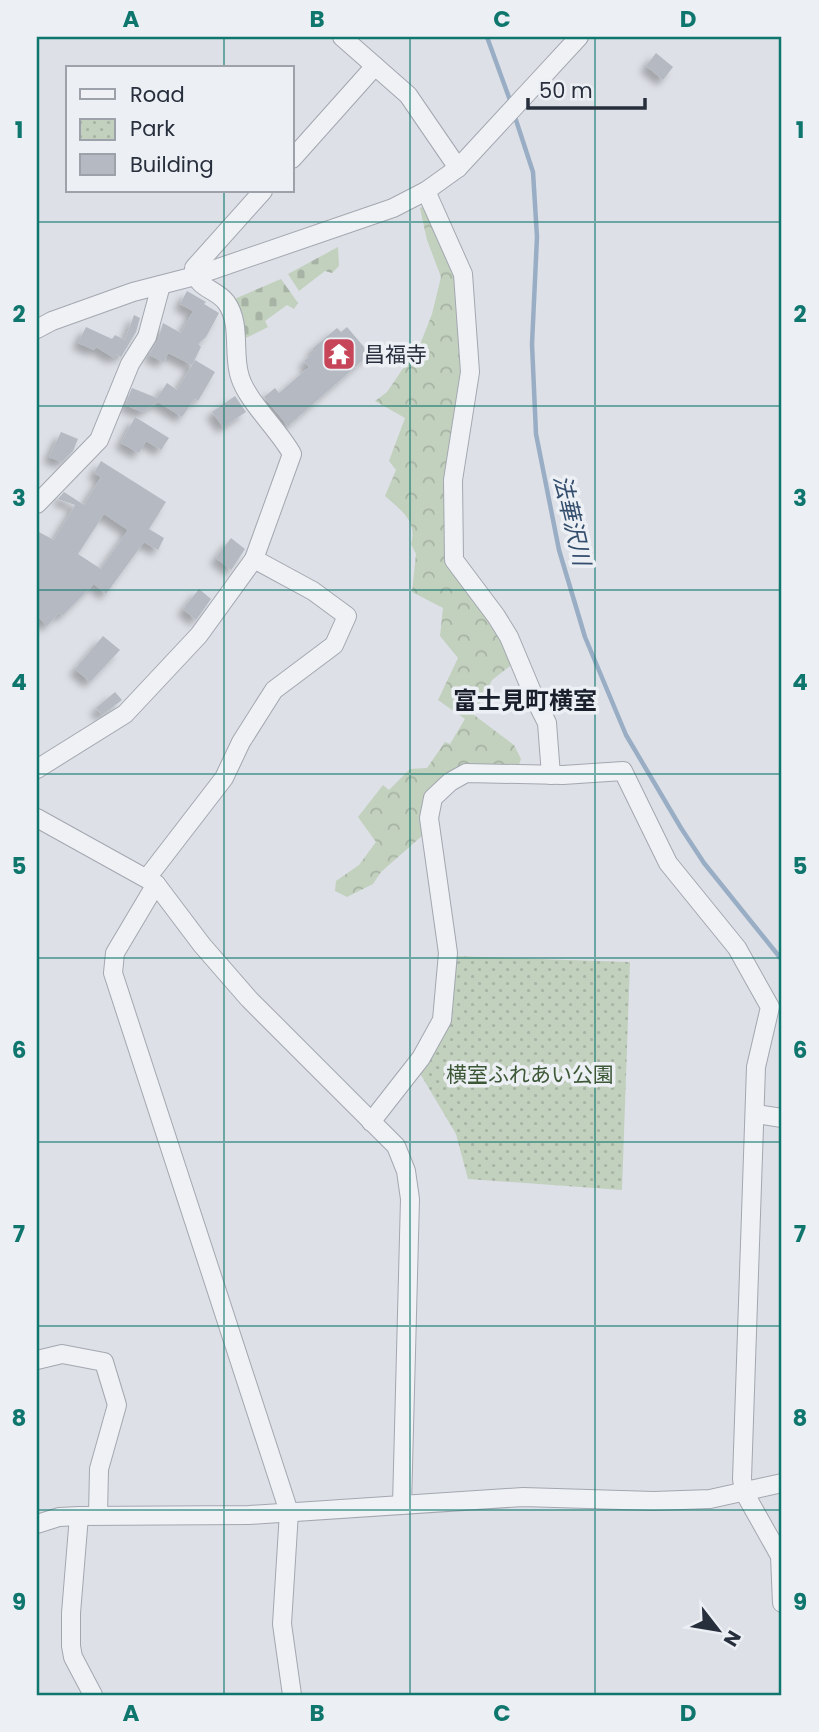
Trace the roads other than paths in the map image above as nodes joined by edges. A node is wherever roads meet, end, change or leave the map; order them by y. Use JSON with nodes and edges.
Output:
{"nodes":[{"id":1,"x":342,"y":37,"type":"edge"},
{"id":2,"x":579,"y":37,"type":"edge"},
{"id":3,"x":375,"y":66,"type":"junction"},
{"id":4,"x":294,"y":157,"type":"edge"},
{"id":5,"x":458,"y":168,"type":"junction"},
{"id":6,"x":426,"y":191,"type":"junction"},
{"id":7,"x":262,"y":192,"type":"edge"},
{"id":8,"x":195,"y":276,"type":"junction"},
{"id":9,"x":161,"y":285,"type":"junction"},
{"id":10,"x":37,"y":329,"type":"edge"},
{"id":11,"x":37,"y":504,"type":"edge"},
{"id":12,"x":254,"y":559,"type":"junction"},
{"id":13,"x":37,"y":769,"type":"edge"},
{"id":14,"x":551,"y":775,"type":"junction"},
{"id":15,"x":37,"y":818,"type":"edge"},
{"id":16,"x":151,"y":881,"type":"junction"},
{"id":17,"x":756,"y":1114,"type":"junction"},
{"id":18,"x":782,"y":1118,"type":"edge"},
{"id":19,"x":371,"y":1122,"type":"junction"},
{"id":20,"x":37,"y":1360,"type":"edge"},
{"id":21,"x":782,"y":1483,"type":"edge"},
{"id":22,"x":744,"y":1492,"type":"junction"},
{"id":23,"x":402,"y":1505,"type":"junction"},
{"id":24,"x":289,"y":1512,"type":"junction"},
{"id":25,"x":98,"y":1515,"type":"junction"},
{"id":26,"x":79,"y":1516,"type":"junction"},
{"id":27,"x":37,"y":1524,"type":"edge"},
{"id":28,"x":782,"y":1603,"type":"edge"},
{"id":29,"x":93,"y":1695,"type":"edge"},
{"id":30,"x":292,"y":1695,"type":"edge"}],
"edges":[{"from":1,"to":3,"type":"street"},
{"from":2,"to":5,"type":"street"},
{"from":3,"to":4,"type":"street"},
{"from":3,"to":5,"type":"street"},
{"from":5,"to":6,"type":"street"},
{"from":6,"to":8,"type":"street"},
{"from":6,"to":14,"type":"street"},
{"from":7,"to":8,"type":"street"},
{"from":8,"to":9,"type":"street"},
{"from":8,"to":12,"type":"street"},
{"from":9,"to":10,"type":"street"},
{"from":9,"to":11,"type":"street"},
{"from":12,"to":13,"type":"street"},
{"from":12,"to":16,"type":"street"},
{"from":14,"to":17,"type":"street"},
{"from":14,"to":19,"type":"street"},
{"from":15,"to":16,"type":"street"},
{"from":16,"to":19,"type":"street"},
{"from":16,"to":24,"type":"street"},
{"from":17,"to":18,"type":"street"},
{"from":17,"to":22,"type":"street"},
{"from":19,"to":23,"type":"street"},
{"from":20,"to":25,"type":"street"},
{"from":21,"to":22,"type":"street"},
{"from":22,"to":23,"type":"street"},
{"from":22,"to":28,"type":"street"},
{"from":23,"to":24,"type":"street"},
{"from":24,"to":25,"type":"street"},
{"from":24,"to":30,"type":"street"},
{"from":25,"to":26,"type":"street"},
{"from":26,"to":27,"type":"street"},
{"from":26,"to":29,"type":"street"}]}
